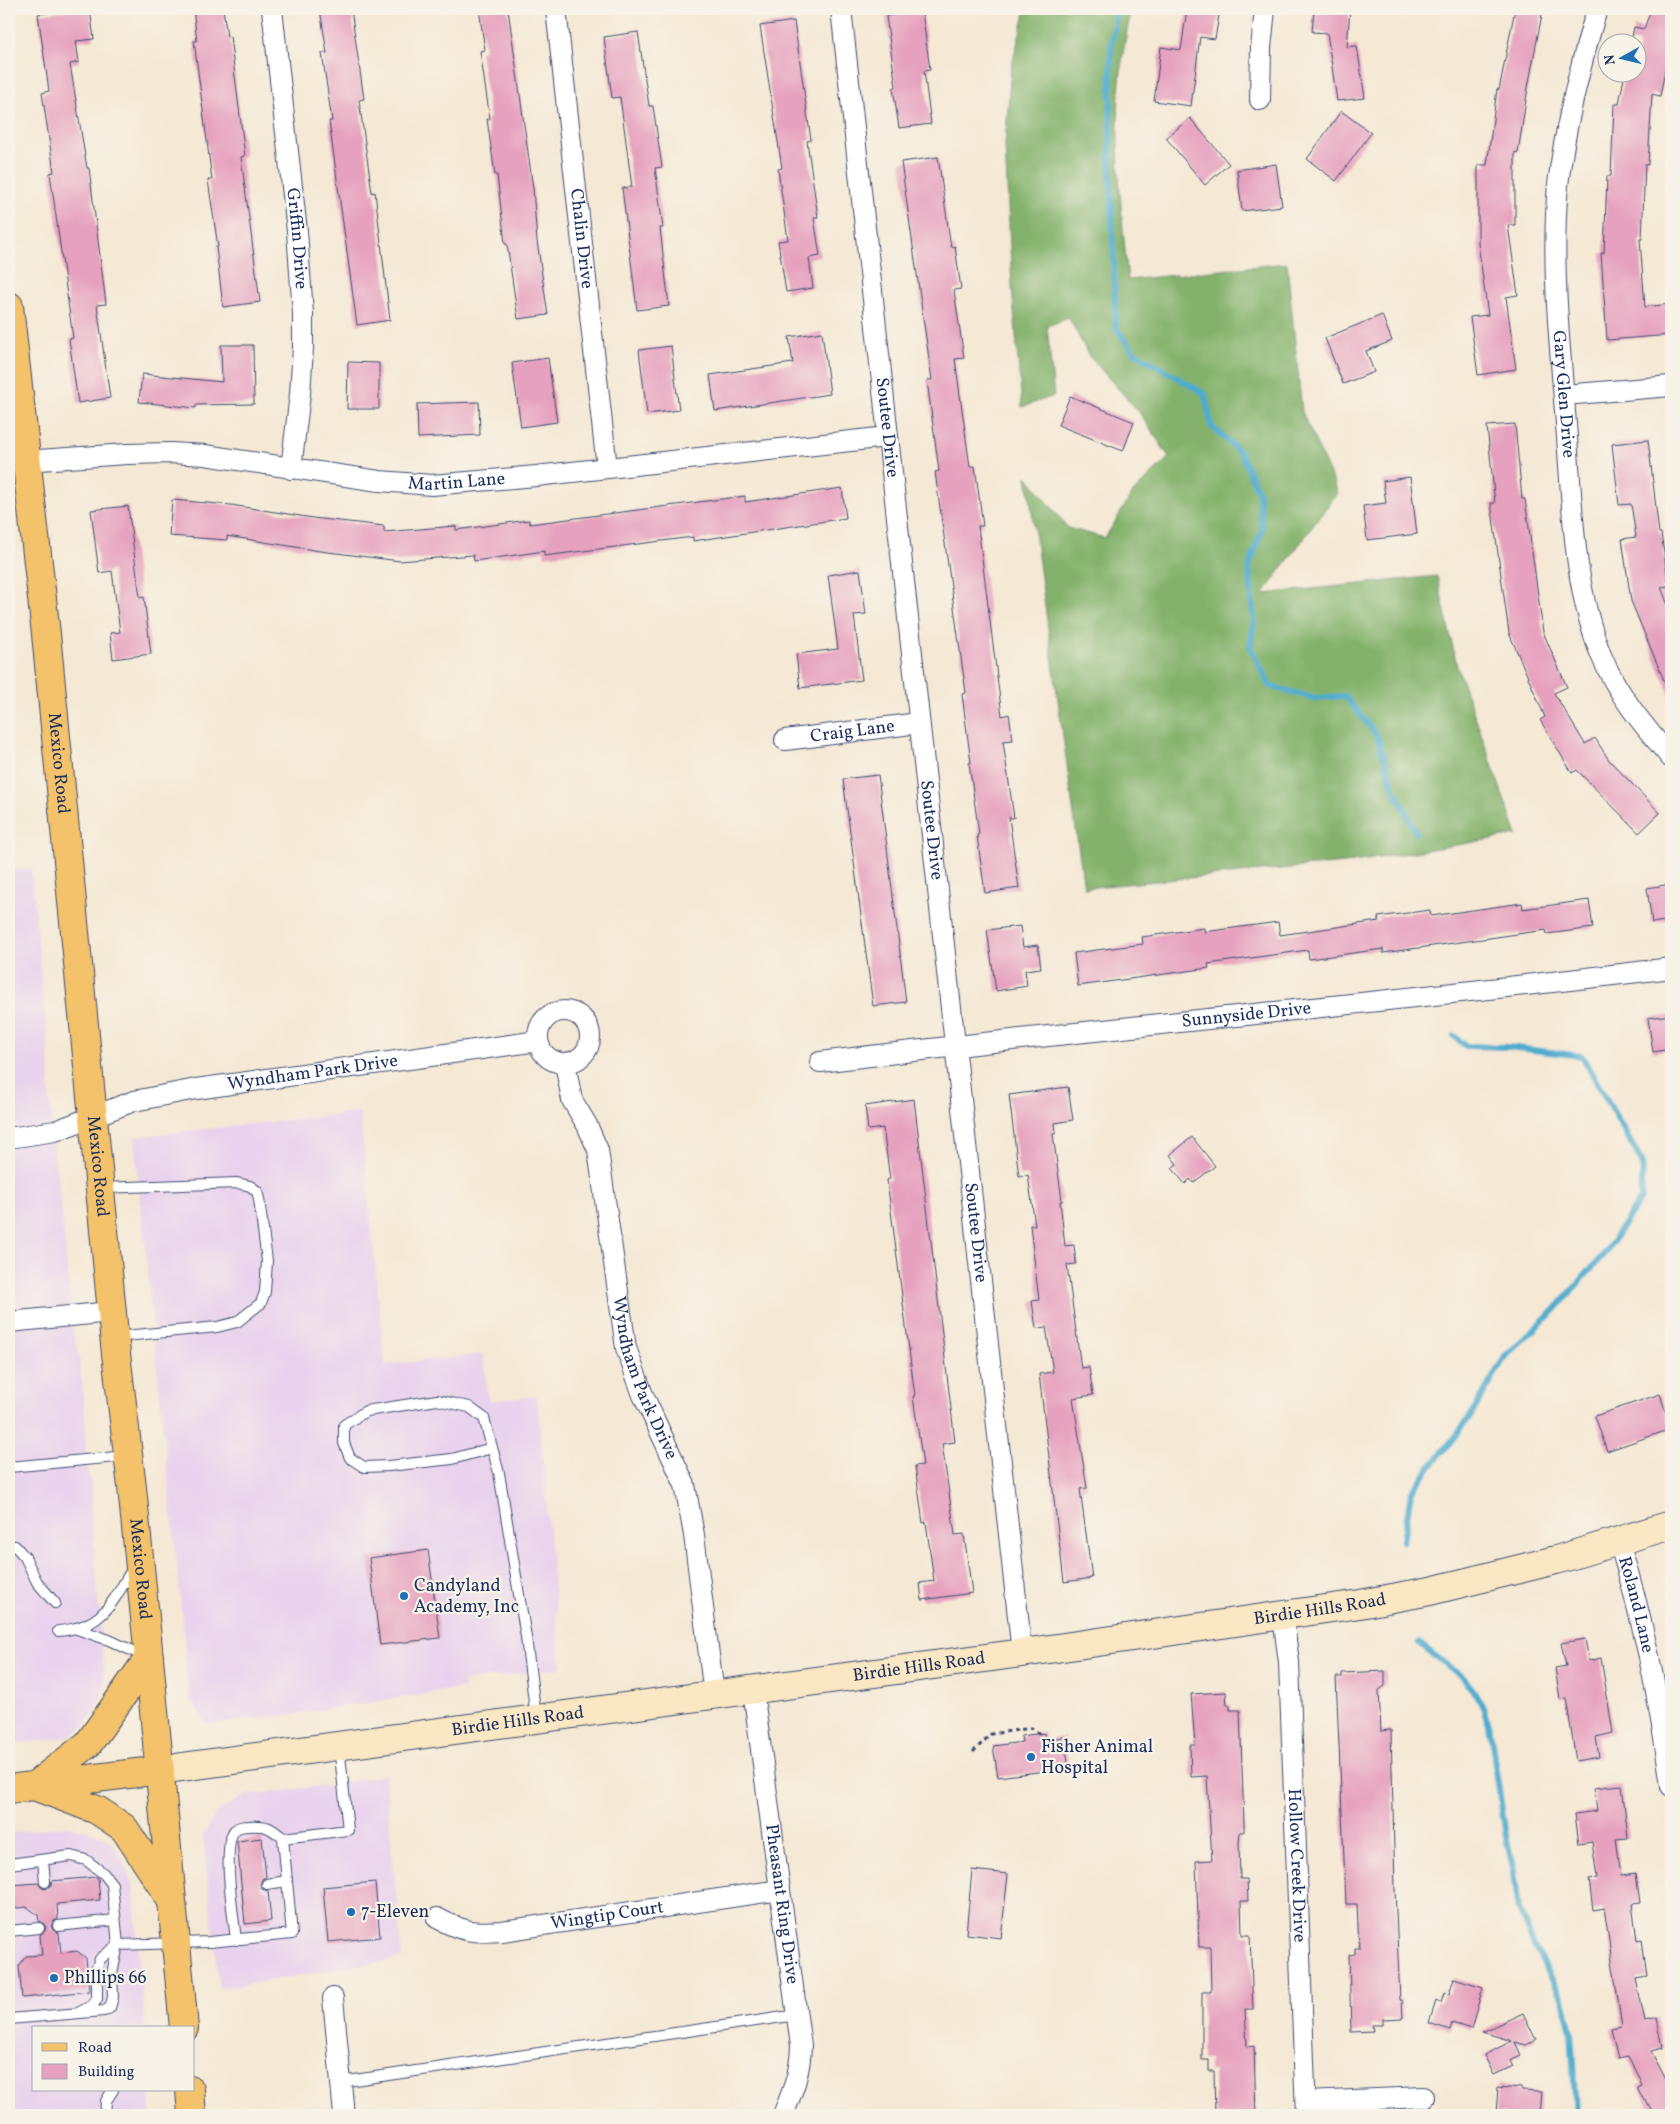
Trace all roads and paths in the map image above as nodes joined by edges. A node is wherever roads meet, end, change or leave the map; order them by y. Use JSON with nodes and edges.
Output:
{"nodes":[{"id":1,"x":272,"y":9,"type":"edge"},
{"id":2,"x":556,"y":9,"type":"edge"},
{"id":3,"x":841,"y":9,"type":"edge"},
{"id":4,"x":1265,"y":9,"type":"edge"},
{"id":5,"x":1597,"y":9,"type":"edge"},
{"id":6,"x":1260,"y":100,"type":"dead end"},
{"id":7,"x":9,"y":306,"type":"edge"},
{"id":8,"x":12,"y":367,"type":"edge"},
{"id":9,"x":1671,"y":386,"type":"edge"},
{"id":10,"x":1564,"y":395,"type":"junction"},
{"id":11,"x":887,"y":437,"type":"junction"},
{"id":12,"x":17,"y":462,"type":"edge"},
{"id":13,"x":607,"y":468,"type":"junction"},
{"id":14,"x":290,"y":469,"type":"junction"},
{"id":15,"x":919,"y":723,"type":"junction"},
{"id":16,"x":785,"y":740,"type":"dead end"},
{"id":17,"x":1671,"y":758,"type":"edge"},
{"id":18,"x":1671,"y":968,"type":"edge"},
{"id":19,"x":538,"y":1041,"type":"junction"},
{"id":20,"x":956,"y":1045,"type":"junction"},
{"id":21,"x":820,"y":1062,"type":"dead end"},
{"id":22,"x":565,"y":1063,"type":"junction"},
{"id":23,"x":92,"y":1118,"type":"junction"},
{"id":24,"x":9,"y":1138,"type":"edge"},
{"id":25,"x":99,"y":1188,"type":"junction"},
{"id":26,"x":9,"y":1322,"type":"edge"},
{"id":27,"x":113,"y":1325,"type":"junction"},
{"id":28,"x":492,"y":1448,"type":"junction"},
{"id":29,"x":128,"y":1456,"type":"junction"},
{"id":30,"x":9,"y":1467,"type":"edge"},
{"id":31,"x":1671,"y":1525,"type":"edge"},
{"id":32,"x":9,"y":1536,"type":"edge"},
{"id":33,"x":1620,"y":1542,"type":"junction"},
{"id":34,"x":12,"y":1547,"type":"edge"},
{"id":35,"x":139,"y":1559,"type":"junction"},
{"id":36,"x":55,"y":1603,"type":"dead end"},
{"id":37,"x":1283,"y":1617,"type":"junction"},
{"id":38,"x":77,"y":1630,"type":"junction"},
{"id":39,"x":58,"y":1631,"type":"dead end"},
{"id":40,"x":1022,"y":1653,"type":"junction"},
{"id":41,"x":149,"y":1658,"type":"junction"},
{"id":42,"x":753,"y":1690,"type":"junction"},
{"id":43,"x":714,"y":1695,"type":"junction"},
{"id":44,"x":536,"y":1719,"type":"junction"},
{"id":45,"x":1039,"y":1734,"type":"dead end"},
{"id":46,"x":339,"y":1746,"type":"junction"},
{"id":47,"x":973,"y":1752,"type":"dead end"},
{"id":48,"x":1670,"y":1764,"type":"edge"},
{"id":49,"x":160,"y":1770,"type":"junction"},
{"id":50,"x":1671,"y":1786,"type":"edge"},
{"id":51,"x":21,"y":1788,"type":"edge"},
{"id":52,"x":283,"y":1838,"type":"junction"},
{"id":53,"x":43,"y":1860,"type":"junction"},
{"id":54,"x":9,"y":1864,"type":"edge"},
{"id":55,"x":287,"y":1881,"type":"junction"},
{"id":56,"x":46,"y":1882,"type":"dead end"},
{"id":57,"x":267,"y":1884,"type":"dead end"},
{"id":58,"x":780,"y":1890,"type":"junction"},
{"id":59,"x":172,"y":1901,"type":"junction"},
{"id":60,"x":437,"y":1918,"type":"dead end"},
{"id":61,"x":115,"y":1920,"type":"junction"},
{"id":62,"x":58,"y":1926,"type":"dead end"},
{"id":63,"x":39,"y":1928,"type":"dead end"},
{"id":64,"x":9,"y":1931,"type":"edge"},
{"id":65,"x":236,"y":1940,"type":"junction"},
{"id":66,"x":176,"y":1942,"type":"junction"},
{"id":67,"x":118,"y":1945,"type":"junction"},
{"id":68,"x":333,"y":1998,"type":"dead end"},
{"id":69,"x":78,"y":2013,"type":"junction"},
{"id":70,"x":797,"y":2015,"type":"junction"},
{"id":71,"x":9,"y":2019,"type":"edge"},
{"id":72,"x":184,"y":2026,"type":"edge"},
{"id":73,"x":341,"y":2082,"type":"junction"},
{"id":74,"x":112,"y":2092,"type":"edge"},
{"id":75,"x":190,"y":2092,"type":"edge"},
{"id":76,"x":1424,"y":2097,"type":"dead end"},
{"id":77,"x":1306,"y":2109,"type":"edge"},
{"id":78,"x":105,"y":2115,"type":"edge"},
{"id":79,"x":192,"y":2115,"type":"edge"},
{"id":80,"x":344,"y":2115,"type":"edge"},
{"id":81,"x":783,"y":2115,"type":"edge"}],
"edges":[{"from":1,"to":14,"type":"street","name":"Griffin Drive"},
{"from":2,"to":13,"type":"street","name":"Chalin Drive"},
{"from":3,"to":11,"type":"street","name":"Soutee Drive"},
{"from":4,"to":6,"type":"street"},
{"from":5,"to":10,"type":"street","name":"Gary Glen Drive"},
{"from":7,"to":8,"type":"main road","name":"Mexico Road"},
{"from":8,"to":12,"type":"main road","name":"Mexico Road"},
{"from":9,"to":10,"type":"street"},
{"from":10,"to":17,"type":"street","name":"Gary Glen Drive"},
{"from":11,"to":13,"type":"street","name":"Martin Lane"},
{"from":11,"to":15,"type":"street","name":"Soutee Drive"},
{"from":12,"to":14,"type":"street","name":"Martin Lane"},
{"from":12,"to":23,"type":"main road","name":"Mexico Road"},
{"from":13,"to":14,"type":"street","name":"Martin Lane"},
{"from":15,"to":16,"type":"street","name":"Craig Lane"},
{"from":15,"to":20,"type":"street","name":"Soutee Drive"},
{"from":18,"to":20,"type":"street","name":"Sunnyside Drive"},
{"from":19,"to":22,"type":"street"},
{"from":19,"to":22,"type":"street"},
{"from":19,"to":23,"type":"street","name":"Wyndham Park Drive"},
{"from":20,"to":21,"type":"street","name":"Sunnyside Drive"},
{"from":20,"to":40,"type":"street","name":"Soutee Drive"},
{"from":22,"to":43,"type":"street","name":"Wyndham Park Drive"},
{"from":23,"to":24,"type":"street","name":"Wyndham Park Drive"},
{"from":23,"to":25,"type":"main road","name":"Mexico Road"},
{"from":25,"to":27,"type":"main road","name":"Mexico Road"},
{"from":25,"to":27,"type":"lane"},
{"from":26,"to":27,"type":"street"},
{"from":27,"to":29,"type":"main road","name":"Mexico Road"},
{"from":28,"to":28,"type":"lane"},
{"from":28,"to":44,"type":"lane"},
{"from":29,"to":30,"type":"lane"},
{"from":29,"to":35,"type":"main road","name":"Mexico Road"},
{"from":31,"to":33,"type":"main road","name":"Birdie Hills Road"},
{"from":32,"to":34,"type":"lane"},
{"from":33,"to":37,"type":"main road","name":"Birdie Hills Road"},
{"from":33,"to":48,"type":"street","name":"Roland Lane"},
{"from":34,"to":36,"type":"lane"},
{"from":35,"to":38,"type":"lane"},
{"from":35,"to":41,"type":"main road","name":"Mexico Road"},
{"from":37,"to":40,"type":"main road","name":"Birdie Hills Road"},
{"from":37,"to":77,"type":"street","name":"Hollow Creek Drive"},
{"from":38,"to":39,"type":"lane"},
{"from":38,"to":41,"type":"lane"},
{"from":40,"to":42,"type":"main road","name":"Birdie Hills Road"},
{"from":41,"to":49,"type":"main road","name":"Mexico Road"},
{"from":41,"to":51,"type":"main road"},
{"from":42,"to":43,"type":"main road","name":"Birdie Hills Road"},
{"from":42,"to":58,"type":"street","name":"Pheasant Ring Drive"},
{"from":43,"to":44,"type":"main road","name":"Birdie Hills Road"},
{"from":44,"to":46,"type":"main road","name":"Birdie Hills Road"},
{"from":45,"to":47,"type":"path"},
{"from":46,"to":49,"type":"main road","name":"Birdie Hills Road"},
{"from":46,"to":52,"type":"lane"},
{"from":48,"to":50,"type":"street","name":"Roland Lane"},
{"from":49,"to":51,"type":"main road"},
{"from":49,"to":59,"type":"main road","name":"Mexico Road"},
{"from":51,"to":59,"type":"main road"},
{"from":52,"to":55,"type":"lane"},
{"from":52,"to":65,"type":"lane"},
{"from":53,"to":54,"type":"lane"},
{"from":53,"to":56,"type":"lane"},
{"from":53,"to":61,"type":"lane"},
{"from":55,"to":57,"type":"lane"},
{"from":55,"to":65,"type":"lane"},
{"from":58,"to":60,"type":"street","name":"Wingtip Court"},
{"from":58,"to":70,"type":"street","name":"Pheasant Ring Drive"},
{"from":59,"to":66,"type":"main road","name":"Mexico Road"},
{"from":61,"to":62,"type":"lane"},
{"from":61,"to":67,"type":"lane"},
{"from":63,"to":64,"type":"lane"},
{"from":65,"to":66,"type":"lane"},
{"from":66,"to":67,"type":"lane"},
{"from":66,"to":72,"type":"main road","name":"Mexico Road"},
{"from":67,"to":69,"type":"lane"},
{"from":67,"to":69,"type":"lane"},
{"from":68,"to":73,"type":"street"},
{"from":69,"to":71,"type":"lane"},
{"from":70,"to":73,"type":"lane"},
{"from":70,"to":81,"type":"street","name":"Pheasant Ring Drive"},
{"from":73,"to":80,"type":"street"},
{"from":74,"to":78,"type":"lane"},
{"from":75,"to":79,"type":"main road"},
{"from":76,"to":77,"type":"street"}]}
